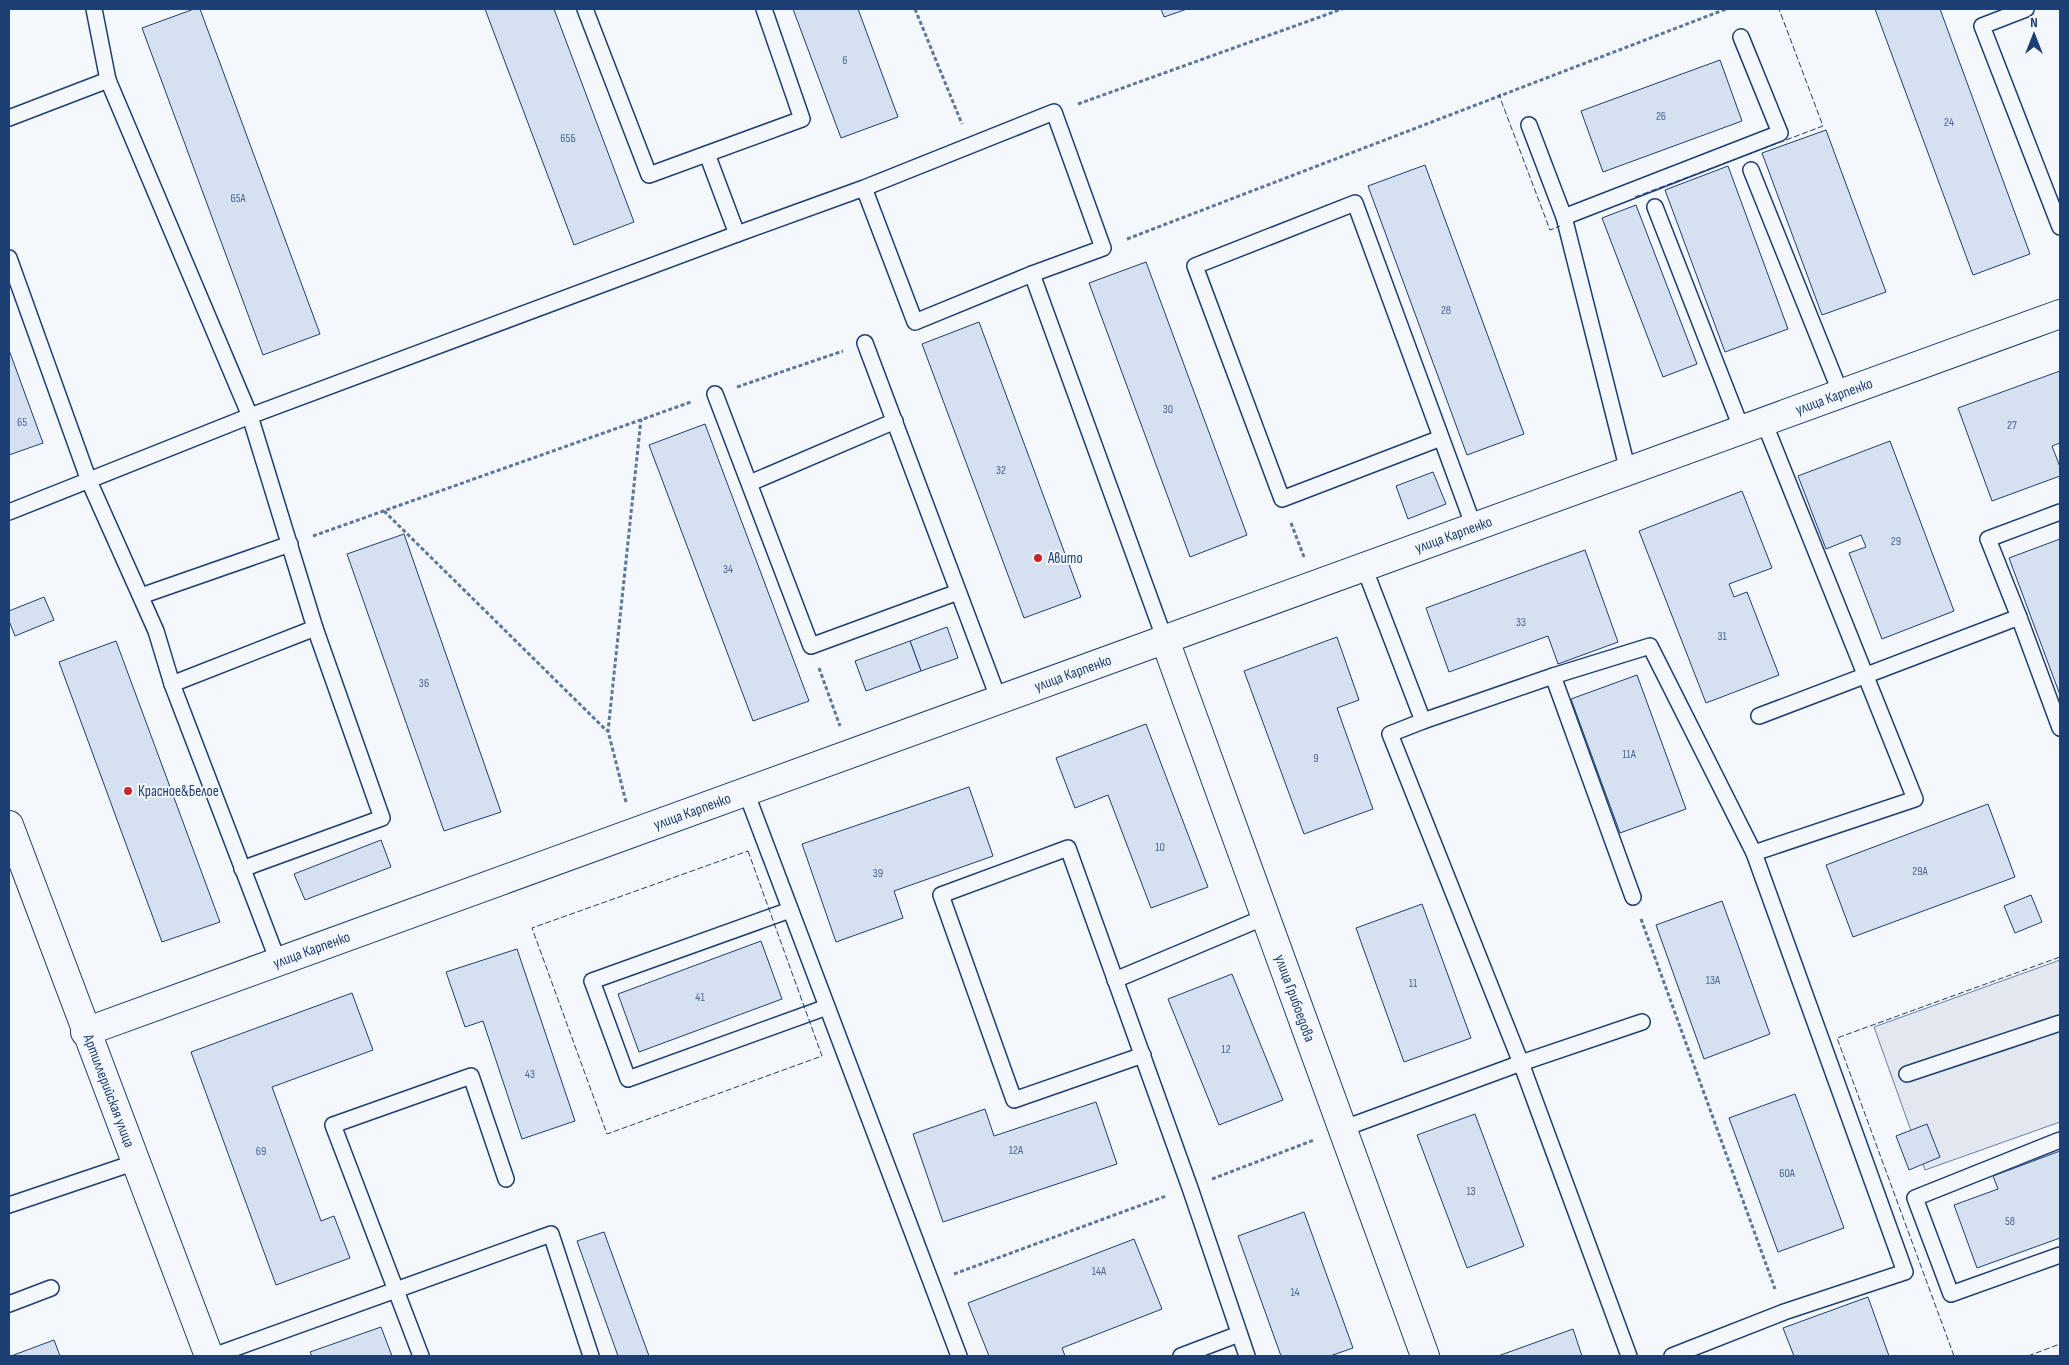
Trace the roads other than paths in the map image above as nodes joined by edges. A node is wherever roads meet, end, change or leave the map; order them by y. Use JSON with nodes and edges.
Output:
{"nodes":[{"id":1,"x":94,"y":9,"type":"edge"},
{"id":2,"x":585,"y":9,"type":"edge"},
{"id":3,"x":764,"y":9,"type":"edge"},
{"id":4,"x":2026,"y":9,"type":"edge"},
{"id":5,"x":1741,"y":37,"type":"dead end"},
{"id":6,"x":108,"y":80,"type":"junction"},
{"id":7,"x":9,"y":118,"type":"edge"},
{"id":8,"x":1529,"y":125,"type":"dead end"},
{"id":9,"x":707,"y":154,"type":"junction"},
{"id":10,"x":1751,"y":170,"type":"dead end"},
{"id":11,"x":864,"y":188,"type":"junction"},
{"id":12,"x":2056,"y":201,"type":"edge"},
{"id":13,"x":1654,"y":206,"type":"dead end"},
{"id":14,"x":1564,"y":217,"type":"junction"},
{"id":15,"x":2060,"y":227,"type":"edge"},
{"id":16,"x":737,"y":234,"type":"junction"},
{"id":17,"x":9,"y":258,"type":"edge"},
{"id":18,"x":1032,"y":274,"type":"junction"},
{"id":19,"x":2060,"y":314,"type":"edge"},
{"id":20,"x":865,"y":343,"type":"road end"},
{"id":21,"x":715,"y":394,"type":"road end"},
{"id":22,"x":1841,"y":394,"type":"junction"},
{"id":23,"x":250,"y":416,"type":"junction"},
{"id":24,"x":895,"y":421,"type":"junction"},
{"id":25,"x":1753,"y":426,"type":"junction"},
{"id":26,"x":1441,"y":438,"type":"junction"},
{"id":27,"x":1628,"y":471,"type":"junction"},
{"id":28,"x":89,"y":481,"type":"junction"},
{"id":29,"x":750,"y":483,"type":"junction"},
{"id":30,"x":9,"y":512,"type":"edge"},
{"id":31,"x":2060,"y":512,"type":"edge"},
{"id":32,"x":1474,"y":527,"type":"junction"},
{"id":33,"x":290,"y":544,"type":"junction"},
{"id":34,"x":1364,"y":567,"type":"junction"},
{"id":35,"x":958,"y":592,"type":"junction"},
{"id":36,"x":140,"y":596,"type":"junction"},
{"id":37,"x":2019,"y":616,"type":"junction"},
{"id":38,"x":315,"y":628,"type":"junction"},
{"id":39,"x":1165,"y":640,"type":"junction"},
{"id":40,"x":1553,"y":676,"type":"junction"},
{"id":41,"x":1867,"y":676,"type":"junction"},
{"id":42,"x":172,"y":684,"type":"junction"},
{"id":43,"x":999,"y":700,"type":"junction"},
{"id":44,"x":1759,"y":716,"type":"dead end"},
{"id":45,"x":1424,"y":721,"type":"junction"},
{"id":46,"x":2060,"y":728,"type":"edge"},
{"id":47,"x":746,"y":792,"type":"junction"},
{"id":48,"x":9,"y":825,"type":"edge"},
{"id":49,"x":1754,"y":853,"type":"junction"},
{"id":50,"x":242,"y":869,"type":"junction"},
{"id":51,"x":1633,"y":897,"type":"road end"},
{"id":52,"x":790,"y":910,"type":"junction"},
{"id":53,"x":1265,"y":916,"type":"junction"},
{"id":54,"x":278,"y":960,"type":"junction"},
{"id":55,"x":1115,"y":980,"type":"junction"},
{"id":56,"x":827,"y":1007,"type":"junction"},
{"id":57,"x":1642,"y":1022,"type":"dead end"},
{"id":58,"x":2060,"y":1023,"type":"edge"},
{"id":59,"x":85,"y":1032,"type":"junction"},
{"id":60,"x":1143,"y":1055,"type":"junction"},
{"id":61,"x":1521,"y":1063,"type":"junction"},
{"id":62,"x":1907,"y":1074,"type":"dead end"},
{"id":63,"x":1342,"y":1129,"type":"junction"},
{"id":64,"x":2060,"y":1140,"type":"edge"},
{"id":65,"x":136,"y":1162,"type":"junction"},
{"id":66,"x":506,"y":1179,"type":"dead end"},
{"id":67,"x":9,"y":1205,"type":"edge"},
{"id":68,"x":2060,"y":1254,"type":"edge"},
{"id":69,"x":51,"y":1288,"type":"dead end"},
{"id":70,"x":396,"y":1290,"type":"junction"},
{"id":71,"x":9,"y":1304,"type":"edge"},
{"id":72,"x":1239,"y":1334,"type":"junction"},
{"id":73,"x":209,"y":1356,"type":"edge"},
{"id":74,"x":213,"y":1356,"type":"edge"},
{"id":75,"x":421,"y":1356,"type":"edge"},
{"id":76,"x":591,"y":1356,"type":"edge"},
{"id":77,"x":959,"y":1356,"type":"edge"},
{"id":78,"x":1181,"y":1356,"type":"edge"},
{"id":79,"x":1247,"y":1356,"type":"edge"},
{"id":80,"x":1425,"y":1356,"type":"edge"},
{"id":81,"x":1629,"y":1356,"type":"edge"},
{"id":82,"x":1672,"y":1356,"type":"edge"}],
"edges":[{"from":1,"to":6,"type":"lane"},
{"from":2,"to":9,"type":"lane"},
{"from":3,"to":9,"type":"lane"},
{"from":4,"to":12,"type":"lane"},
{"from":5,"to":14,"type":"lane"},
{"from":6,"to":7,"type":"lane"},
{"from":6,"to":23,"type":"lane"},
{"from":8,"to":14,"type":"lane"},
{"from":9,"to":16,"type":"lane"},
{"from":10,"to":22,"type":"lane"},
{"from":11,"to":16,"type":"lane"},
{"from":11,"to":18,"type":"lane"},
{"from":11,"to":18,"type":"lane"},
{"from":12,"to":15,"type":"lane"},
{"from":13,"to":25,"type":"lane"},
{"from":14,"to":27,"type":"lane"},
{"from":16,"to":23,"type":"lane"},
{"from":17,"to":28,"type":"lane"},
{"from":18,"to":39,"type":"lane"},
{"from":19,"to":22,"type":"street","name":"улица Карпенко"},
{"from":20,"to":24,"type":"lane"},
{"from":21,"to":29,"type":"lane"},
{"from":22,"to":25,"type":"street","name":"улица Карпенко"},
{"from":23,"to":28,"type":"lane"},
{"from":23,"to":33,"type":"lane"},
{"from":24,"to":29,"type":"lane"},
{"from":24,"to":35,"type":"lane"},
{"from":25,"to":27,"type":"street","name":"улица Карпенко"},
{"from":25,"to":41,"type":"lane"},
{"from":26,"to":26,"type":"lane"},
{"from":26,"to":32,"type":"lane"},
{"from":27,"to":32,"type":"street","name":"улица Карпенко"},
{"from":28,"to":30,"type":"lane"},
{"from":28,"to":36,"type":"lane"},
{"from":29,"to":35,"type":"lane"},
{"from":31,"to":37,"type":"lane"},
{"from":32,"to":34,"type":"street","name":"улица Карпенко"},
{"from":33,"to":36,"type":"lane"},
{"from":33,"to":38,"type":"lane"},
{"from":34,"to":39,"type":"street","name":"улица Карпенко"},
{"from":34,"to":45,"type":"lane"},
{"from":35,"to":43,"type":"lane"},
{"from":36,"to":42,"type":"lane"},
{"from":37,"to":41,"type":"lane"},
{"from":37,"to":46,"type":"lane"},
{"from":38,"to":42,"type":"lane"},
{"from":38,"to":50,"type":"lane"},
{"from":39,"to":43,"type":"street","name":"улица Карпенко"},
{"from":39,"to":53,"type":"street","name":"улица Грибоедова"},
{"from":40,"to":45,"type":"lane"},
{"from":40,"to":49,"type":"lane"},
{"from":40,"to":51,"type":"lane"},
{"from":41,"to":44,"type":"lane"},
{"from":41,"to":49,"type":"lane"},
{"from":42,"to":50,"type":"lane"},
{"from":43,"to":47,"type":"street","name":"улица Карпенко"},
{"from":45,"to":61,"type":"lane"},
{"from":47,"to":52,"type":"lane"},
{"from":47,"to":54,"type":"street","name":"улица Карпенко"},
{"from":48,"to":59,"type":"street","name":"Артиллерийская улица"},
{"from":49,"to":82,"type":"lane"},
{"from":50,"to":54,"type":"lane"},
{"from":52,"to":56,"type":"lane"},
{"from":52,"to":56,"type":"lane"},
{"from":53,"to":55,"type":"lane"},
{"from":53,"to":63,"type":"street","name":"улица Грибоедова"},
{"from":54,"to":59,"type":"street","name":"улица Карпенко"},
{"from":55,"to":60,"type":"lane"},
{"from":55,"to":60,"type":"lane"},
{"from":56,"to":77,"type":"lane"},
{"from":57,"to":61,"type":"lane"},
{"from":58,"to":62,"type":"lane"},
{"from":59,"to":65,"type":"street","name":"Артиллерийская улица"},
{"from":60,"to":72,"type":"lane"},
{"from":61,"to":63,"type":"lane"},
{"from":61,"to":81,"type":"lane"},
{"from":63,"to":80,"type":"street","name":"улица Грибоедова"},
{"from":64,"to":68,"type":"lane"},
{"from":65,"to":67,"type":"lane"},
{"from":65,"to":73,"type":"street","name":"Артиллерийская улица"},
{"from":66,"to":70,"type":"lane"},
{"from":69,"to":71,"type":"lane"},
{"from":70,"to":74,"type":"lane"},
{"from":70,"to":75,"type":"lane"},
{"from":70,"to":76,"type":"lane"},
{"from":72,"to":78,"type":"lane"},
{"from":72,"to":79,"type":"lane"}]}
